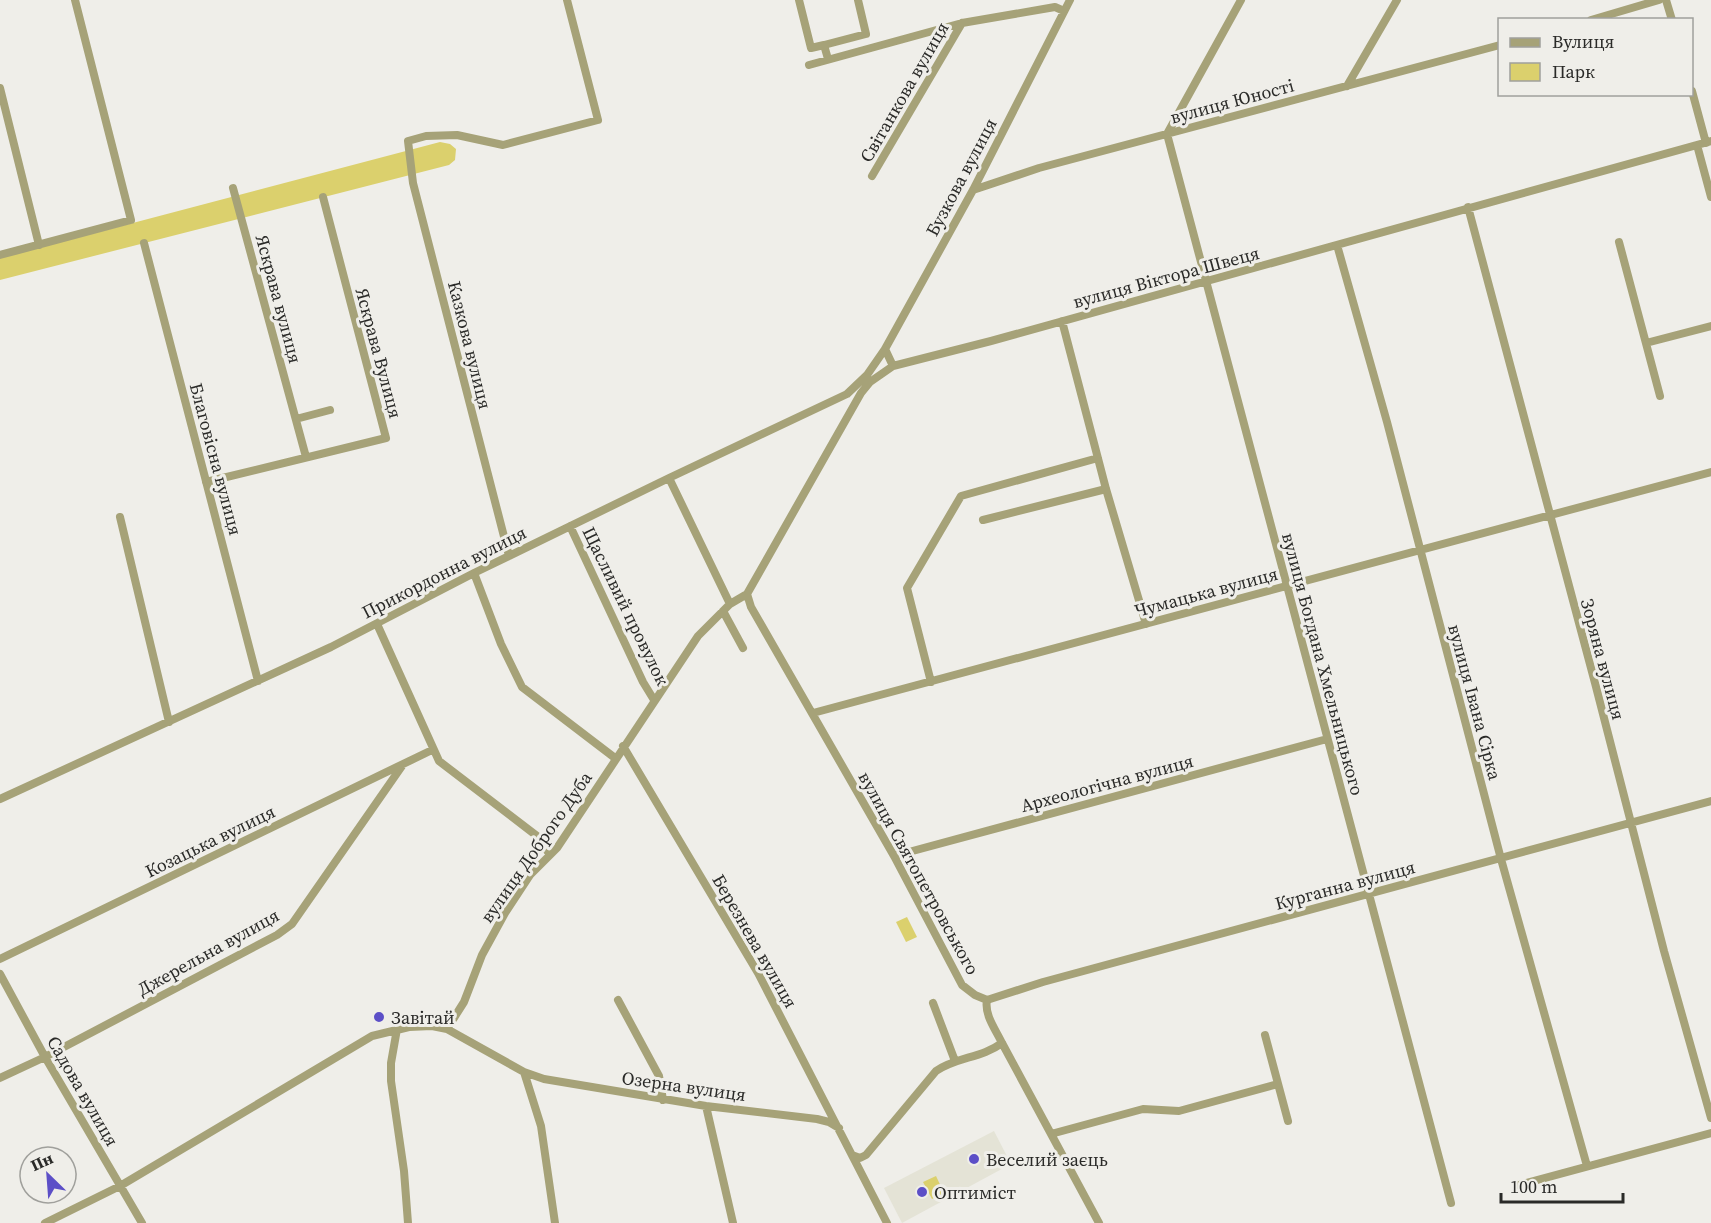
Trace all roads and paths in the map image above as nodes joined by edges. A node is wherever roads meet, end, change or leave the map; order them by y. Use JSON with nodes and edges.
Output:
{"nodes":[{"id":1,"x":75,"y":0,"type":"edge"},
{"id":2,"x":567,"y":0,"type":"edge"},
{"id":3,"x":799,"y":0,"type":"edge"},
{"id":4,"x":858,"y":0,"type":"edge"},
{"id":5,"x":1070,"y":0,"type":"edge"},
{"id":6,"x":1241,"y":0,"type":"edge"},
{"id":7,"x":1397,"y":0,"type":"edge"},
{"id":8,"x":1659,"y":0,"type":"edge"},
{"id":9,"x":1666,"y":0,"type":"edge"},
{"id":10,"x":1064,"y":10,"type":"junction"},
{"id":11,"x":1598,"y":18,"type":"edge"},
{"id":12,"x":1671,"y":18,"type":"edge"},
{"id":13,"x":962,"y":23,"type":"junction"},
{"id":14,"x":824,"y":45,"type":"junction"},
{"id":15,"x":1498,"y":46,"type":"edge"},
{"id":16,"x":828,"y":59,"type":"junction"},
{"id":17,"x":809,"y":65,"type":"dead end"},
{"id":18,"x":1347,"y":86,"type":"junction"},
{"id":19,"x":0,"y":88,"type":"edge"},
{"id":20,"x":1693,"y":95,"type":"edge"},
{"id":21,"x":1167,"y":134,"type":"junction"},
{"id":22,"x":1705,"y":143,"type":"edge"},
{"id":23,"x":872,"y":176,"type":"dead end"},
{"id":24,"x":233,"y":188,"type":"dead end"},
{"id":25,"x":973,"y":190,"type":"junction"},
{"id":26,"x":323,"y":197,"type":"dead end"},
{"id":27,"x":1711,"y":197,"type":"edge"},
{"id":28,"x":1467,"y":207,"type":"junction"},
{"id":29,"x":1619,"y":242,"type":"dead end"},
{"id":30,"x":144,"y":243,"type":"dead end"},
{"id":31,"x":39,"y":245,"type":"junction"},
{"id":32,"x":1337,"y":245,"type":"junction"},
{"id":33,"x":0,"y":255,"type":"edge"},
{"id":34,"x":1207,"y":281,"type":"junction"},
{"id":35,"x":1062,"y":321,"type":"junction"},
{"id":36,"x":1711,"y":326,"type":"edge"},
{"id":37,"x":1646,"y":343,"type":"junction"},
{"id":38,"x":885,"y":349,"type":"junction"},
{"id":39,"x":894,"y":366,"type":"junction"},
{"id":40,"x":1660,"y":396,"type":"dead end"},
{"id":41,"x":330,"y":410,"type":"dead end"},
{"id":42,"x":296,"y":419,"type":"junction"},
{"id":43,"x":306,"y":457,"type":"junction"},
{"id":44,"x":1098,"y":458,"type":"junction"},
{"id":45,"x":1711,"y":472,"type":"edge"},
{"id":46,"x":669,"y":478,"type":"junction"},
{"id":47,"x":206,"y":482,"type":"junction"},
{"id":48,"x":1106,"y":489,"type":"junction"},
{"id":49,"x":1549,"y":515,"type":"junction"},
{"id":50,"x":120,"y":517,"type":"dead end"},
{"id":51,"x":983,"y":520,"type":"dead end"},
{"id":52,"x":570,"y":526,"type":"junction"},
{"id":53,"x":1420,"y":551,"type":"junction"},
{"id":54,"x":509,"y":556,"type":"junction"},
{"id":55,"x":474,"y":573,"type":"junction"},
{"id":56,"x":1287,"y":586,"type":"junction"},
{"id":57,"x":747,"y":594,"type":"junction"},
{"id":58,"x":730,"y":604,"type":"junction"},
{"id":59,"x":723,"y":612,"type":"junction"},
{"id":60,"x":377,"y":624,"type":"junction"},
{"id":61,"x":1146,"y":624,"type":"junction"},
{"id":62,"x":743,"y":648,"type":"dead end"},
{"id":63,"x":258,"y":681,"type":"junction"},
{"id":64,"x":931,"y":682,"type":"junction"},
{"id":65,"x":654,"y":700,"type":"junction"},
{"id":66,"x":813,"y":713,"type":"junction"},
{"id":67,"x":169,"y":722,"type":"junction"},
{"id":68,"x":1327,"y":739,"type":"junction"},
{"id":69,"x":623,"y":746,"type":"junction"},
{"id":70,"x":432,"y":750,"type":"junction"},
{"id":71,"x":615,"y":758,"type":"junction"},
{"id":72,"x":402,"y":766,"type":"junction"},
{"id":73,"x":0,"y":799,"type":"edge"},
{"id":74,"x":1711,"y":801,"type":"edge"},
{"id":75,"x":1631,"y":824,"type":"junction"},
{"id":76,"x":550,"y":855,"type":"junction"},
{"id":77,"x":894,"y":856,"type":"junction"},
{"id":78,"x":1501,"y":859,"type":"junction"},
{"id":79,"x":1369,"y":894,"type":"junction"},
{"id":80,"x":0,"y":959,"type":"edge"},
{"id":81,"x":0,"y":974,"type":"edge"},
{"id":82,"x":618,"y":1000,"type":"dead end"},
{"id":83,"x":987,"y":1000,"type":"junction"},
{"id":84,"x":933,"y":1003,"type":"dead end"},
{"id":85,"x":397,"y":1029,"type":"junction"},
{"id":86,"x":447,"y":1029,"type":"junction"},
{"id":87,"x":1265,"y":1035,"type":"dead end"},
{"id":88,"x":1002,"y":1043,"type":"junction"},
{"id":89,"x":45,"y":1057,"type":"junction"},
{"id":90,"x":955,"y":1061,"type":"junction"},
{"id":91,"x":524,"y":1072,"type":"junction"},
{"id":92,"x":0,"y":1078,"type":"edge"},
{"id":93,"x":1278,"y":1084,"type":"junction"},
{"id":94,"x":663,"y":1100,"type":"junction"},
{"id":95,"x":705,"y":1106,"type":"junction"},
{"id":96,"x":1711,"y":1118,"type":"edge"},
{"id":97,"x":1288,"y":1121,"type":"dead end"},
{"id":98,"x":839,"y":1128,"type":"junction"},
{"id":99,"x":1711,"y":1133,"type":"edge"},
{"id":100,"x":1051,"y":1134,"type":"junction"},
{"id":101,"x":852,"y":1155,"type":"junction"},
{"id":102,"x":1587,"y":1166,"type":"junction"},
{"id":103,"x":1519,"y":1185,"type":"dead end"},
{"id":104,"x":120,"y":1186,"type":"junction"},
{"id":105,"x":1451,"y":1203,"type":"dead end"},
{"id":106,"x":45,"y":1223,"type":"edge"},
{"id":107,"x":142,"y":1223,"type":"edge"},
{"id":108,"x":408,"y":1223,"type":"edge"},
{"id":109,"x":555,"y":1223,"type":"edge"},
{"id":110,"x":733,"y":1223,"type":"edge"},
{"id":111,"x":887,"y":1223,"type":"edge"},
{"id":112,"x":1099,"y":1223,"type":"edge"}],
"edges":[{"from":1,"to":31,"type":"street"},
{"from":2,"to":54,"type":"street","name":"Казкова вулиця"},
{"from":3,"to":14,"type":"street"},
{"from":4,"to":14,"type":"street"},
{"from":5,"to":10,"type":"street","name":"Бузкова вулиця"},
{"from":6,"to":21,"type":"street"},
{"from":7,"to":18,"type":"street"},
{"from":8,"to":11,"type":"street"},
{"from":9,"to":12,"type":"street"},
{"from":10,"to":13,"type":"street","name":"Світанкова вулиця"},
{"from":10,"to":25,"type":"street","name":"Бузкова вулиця"},
{"from":13,"to":16,"type":"street","name":"Світанкова вулиця"},
{"from":13,"to":23,"type":"street","name":"Світанкова вулиця"},
{"from":14,"to":16,"type":"street"},
{"from":15,"to":18,"type":"street","name":"вулиця Юності"},
{"from":16,"to":17,"type":"street","name":"Світанкова вулиця"},
{"from":18,"to":21,"type":"street","name":"вулиця Юності"},
{"from":19,"to":31,"type":"street"},
{"from":20,"to":22,"type":"street"},
{"from":21,"to":25,"type":"street","name":"вулиця Юності"},
{"from":21,"to":34,"type":"street","name":"вулиця Богдана Хмельницького"},
{"from":22,"to":27,"type":"street"},
{"from":22,"to":28,"type":"street","name":"вулиця Віктора Швеця"},
{"from":24,"to":42,"type":"street","name":"Яскрава вулиця"},
{"from":25,"to":38,"type":"street","name":"Бузкова вулиця"},
{"from":26,"to":43,"type":"street","name":"Яскрава Вулиця"},
{"from":28,"to":32,"type":"street","name":"вулиця Віктора Швеця"},
{"from":28,"to":49,"type":"street","name":"Зоряна вулиця"},
{"from":29,"to":37,"type":"street"},
{"from":30,"to":47,"type":"street","name":"Благовісна вулиця"},
{"from":31,"to":33,"type":"street"},
{"from":32,"to":34,"type":"street","name":"вулиця Віктора Швеця"},
{"from":32,"to":53,"type":"street","name":"вулиця Івана Сірка"},
{"from":34,"to":35,"type":"street","name":"вулиця Віктора Швеця"},
{"from":34,"to":56,"type":"street","name":"вулиця Богдана Хмельницького"},
{"from":35,"to":39,"type":"street","name":"вулиця Віктора Швеця"},
{"from":35,"to":44,"type":"street"},
{"from":36,"to":37,"type":"street"},
{"from":37,"to":40,"type":"street"},
{"from":38,"to":39,"type":"street"},
{"from":38,"to":46,"type":"street","name":"Прикордонна вулиця"},
{"from":39,"to":57,"type":"street","name":"вулиця Віктора Швеця"},
{"from":41,"to":42,"type":"street"},
{"from":42,"to":43,"type":"street","name":"Яскрава вулиця"},
{"from":43,"to":47,"type":"street"},
{"from":44,"to":48,"type":"street"},
{"from":44,"to":64,"type":"street"},
{"from":45,"to":49,"type":"street","name":"Чумацька вулиця"},
{"from":46,"to":52,"type":"street","name":"Прикордонна вулиця"},
{"from":46,"to":58,"type":"street"},
{"from":47,"to":63,"type":"street","name":"Благовісна вулиця"},
{"from":48,"to":51,"type":"street"},
{"from":48,"to":61,"type":"street"},
{"from":49,"to":53,"type":"street","name":"Чумацька вулиця"},
{"from":49,"to":75,"type":"street","name":"Зоряна вулиця"},
{"from":50,"to":67,"type":"street"},
{"from":52,"to":54,"type":"street","name":"Прикордонна вулиця"},
{"from":52,"to":65,"type":"street","name":"Щасливий провулок"},
{"from":53,"to":56,"type":"street","name":"Чумацька вулиця"},
{"from":53,"to":78,"type":"street","name":"вулиця Івана Сірка"},
{"from":54,"to":55,"type":"street","name":"Прикордонна вулиця"},
{"from":55,"to":60,"type":"street","name":"Прикордонна вулиця"},
{"from":55,"to":71,"type":"street"},
{"from":56,"to":61,"type":"street","name":"Чумацька вулиця"},
{"from":56,"to":68,"type":"street","name":"вулиця Богдана Хмельницького"},
{"from":57,"to":58,"type":"street","name":"вулиця Доброго Дуба"},
{"from":57,"to":66,"type":"street","name":"вулиця Святопетровського"},
{"from":58,"to":59,"type":"street","name":"вулиця Доброго Дуба"},
{"from":59,"to":62,"type":"street"},
{"from":59,"to":65,"type":"street","name":"вулиця Доброго Дуба"},
{"from":60,"to":63,"type":"street","name":"Прикордонна вулиця"},
{"from":60,"to":70,"type":"street"},
{"from":61,"to":64,"type":"street","name":"Чумацька вулиця"},
{"from":63,"to":67,"type":"street","name":"Прикордонна вулиця"},
{"from":64,"to":66,"type":"street","name":"Чумацька вулиця"},
{"from":65,"to":69,"type":"street","name":"вулиця Доброго Дуба"},
{"from":66,"to":77,"type":"street","name":"вулиця Святопетровського"},
{"from":67,"to":73,"type":"street","name":"Прикордонна вулиця"},
{"from":68,"to":77,"type":"street","name":"Археологічна вулиця"},
{"from":68,"to":79,"type":"street","name":"вулиця Богдана Хмельницького"},
{"from":69,"to":71,"type":"street","name":"вулиця Доброго Дуба"},
{"from":69,"to":98,"type":"street","name":"Березнева вулиця"},
{"from":70,"to":72,"type":"street","name":"Козацька вулиця"},
{"from":70,"to":76,"type":"street"},
{"from":71,"to":76,"type":"street","name":"вулиця Доброго Дуба"},
{"from":72,"to":80,"type":"street","name":"Козацька вулиця"},
{"from":72,"to":89,"type":"street","name":"Джерельна вулиця"},
{"from":74,"to":75,"type":"street","name":"Курганна вулиця"},
{"from":75,"to":78,"type":"street","name":"Курганна вулиця"},
{"from":75,"to":96,"type":"street","name":"Зоряна вулиця"},
{"from":76,"to":86,"type":"street","name":"вулиця Доброго Дуба"},
{"from":77,"to":83,"type":"street","name":"вулиця Святопетровського"},
{"from":78,"to":79,"type":"street","name":"Курганна вулиця"},
{"from":78,"to":102,"type":"street","name":"вулиця Івана Сірка"},
{"from":79,"to":83,"type":"street","name":"Курганна вулиця"},
{"from":79,"to":105,"type":"street","name":"вулиця Богдана Хмельницького"},
{"from":81,"to":89,"type":"street","name":"Садова вулиця"},
{"from":82,"to":94,"type":"street"},
{"from":83,"to":88,"type":"street"},
{"from":84,"to":90,"type":"street"},
{"from":85,"to":86,"type":"street"},
{"from":85,"to":104,"type":"street"},
{"from":85,"to":108,"type":"street"},
{"from":86,"to":91,"type":"street","name":"Озерна вулиця"},
{"from":87,"to":93,"type":"street"},
{"from":88,"to":90,"type":"street"},
{"from":88,"to":100,"type":"street"},
{"from":89,"to":92,"type":"street","name":"Джерельна вулиця"},
{"from":89,"to":104,"type":"street","name":"Садова вулиця"},
{"from":90,"to":101,"type":"street"},
{"from":91,"to":94,"type":"street","name":"Озерна вулиця"},
{"from":91,"to":109,"type":"street"},
{"from":93,"to":97,"type":"street"},
{"from":93,"to":100,"type":"street"},
{"from":94,"to":95,"type":"street","name":"Озерна вулиця"},
{"from":95,"to":98,"type":"street","name":"Озерна вулиця"},
{"from":95,"to":110,"type":"street"},
{"from":98,"to":101,"type":"street","name":"Березнева вулиця"},
{"from":99,"to":102,"type":"street"},
{"from":100,"to":112,"type":"street"},
{"from":101,"to":111,"type":"street","name":"Березнева вулиця"},
{"from":102,"to":103,"type":"street"},
{"from":104,"to":106,"type":"street"},
{"from":104,"to":107,"type":"street","name":"Садова вулиця"}]}
